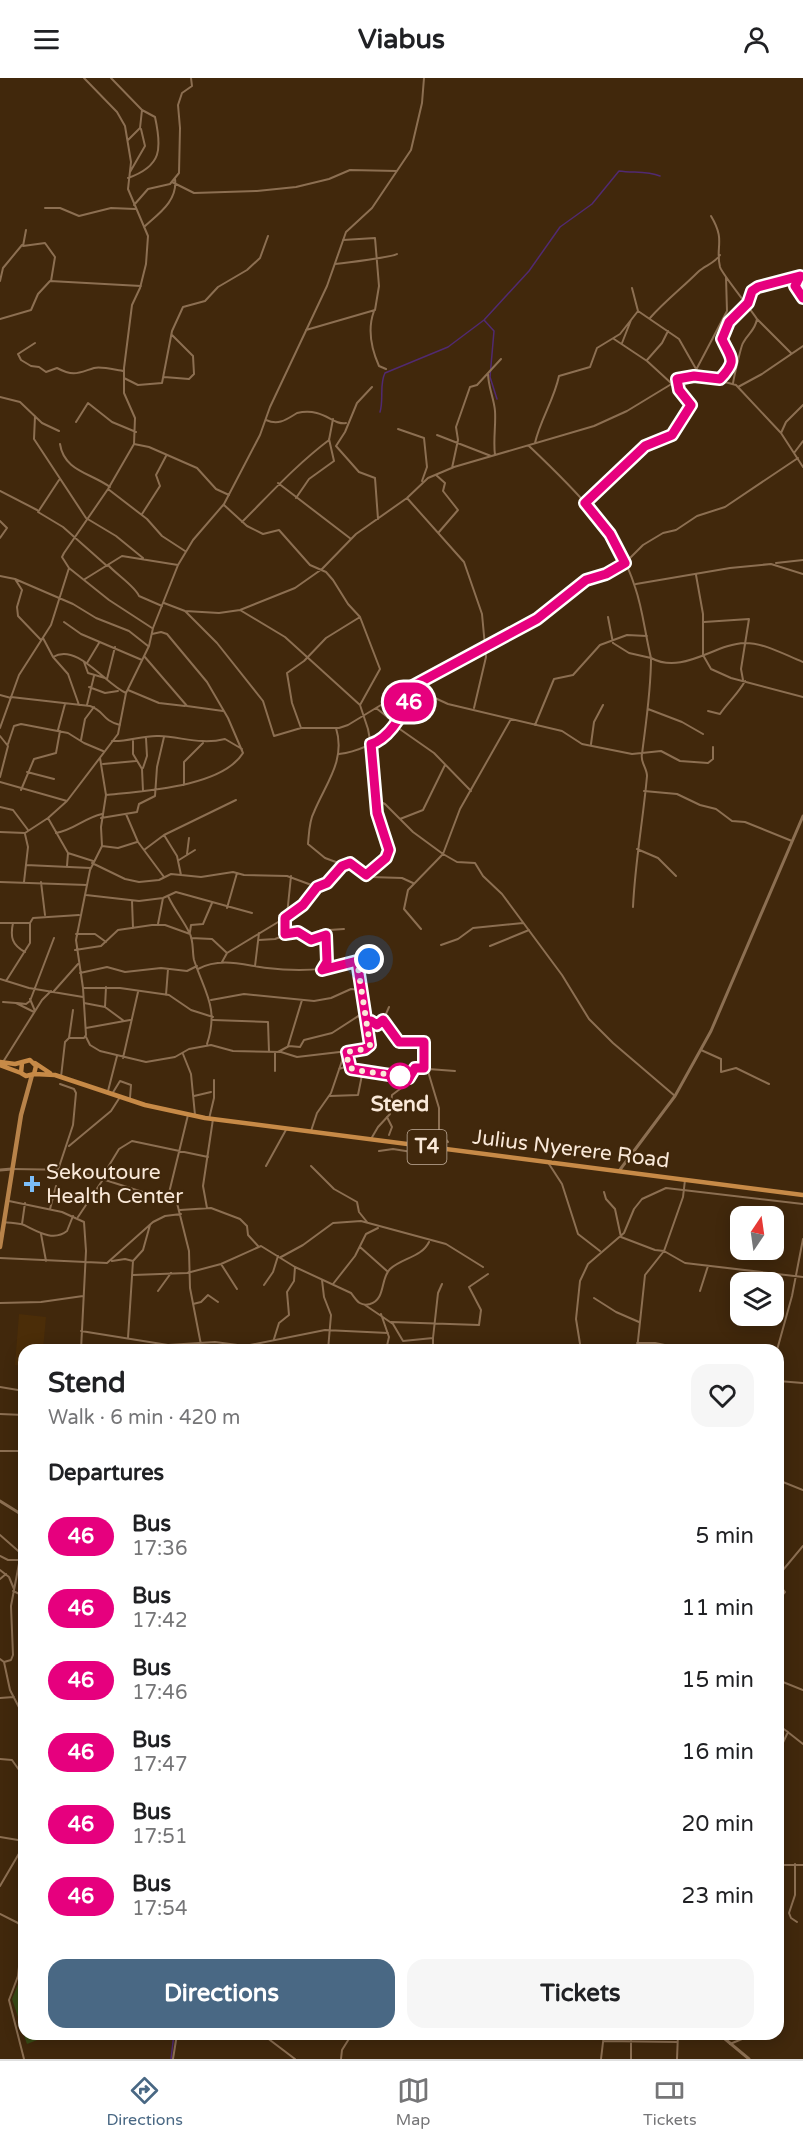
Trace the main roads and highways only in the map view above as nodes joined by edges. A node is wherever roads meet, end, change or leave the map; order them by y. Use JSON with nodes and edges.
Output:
{"nodes":[{"id":1,"x":1,"y":1063,"type":"edge"},
{"id":2,"x":22,"y":1063,"type":"junction"},
{"id":3,"x":35,"y":1063,"type":"junction"},
{"id":4,"x":22,"y":1074,"type":"junction"},
{"id":5,"x":33,"y":1074,"type":"junction"},
{"id":6,"x":58,"y":1076,"type":"junction"},
{"id":7,"x":27,"y":1092,"type":"junction"},
{"id":8,"x":803,"y":1195,"type":"edge"},
{"id":9,"x":1,"y":1229,"type":"edge"},
{"id":10,"x":0,"y":1247,"type":"edge"}],
"edges":[{"from":1,"to":2,"type":"highway"},
{"from":1,"to":4,"type":"highway","name":"Julius Nyerere Road","number":"T4"},
{"from":2,"to":3,"type":"highway"},
{"from":2,"to":4,"type":"highway"},
{"from":3,"to":5,"type":"highway"},
{"from":3,"to":6,"type":"highway","name":"Julius Nyerere Road","number":"T4"},
{"from":4,"to":5,"type":"highway","name":"Julius Nyerere Road","number":"T4"},
{"from":4,"to":7,"type":"main road"},
{"from":5,"to":6,"type":"highway","name":"Julius Nyerere Road","number":"T4"},
{"from":5,"to":7,"type":"main road"},
{"from":6,"to":8,"type":"highway","name":"Julius Nyerere Road","number":"T4"},
{"from":7,"to":9,"type":"main road"},
{"from":9,"to":10,"type":"main road"}]}
